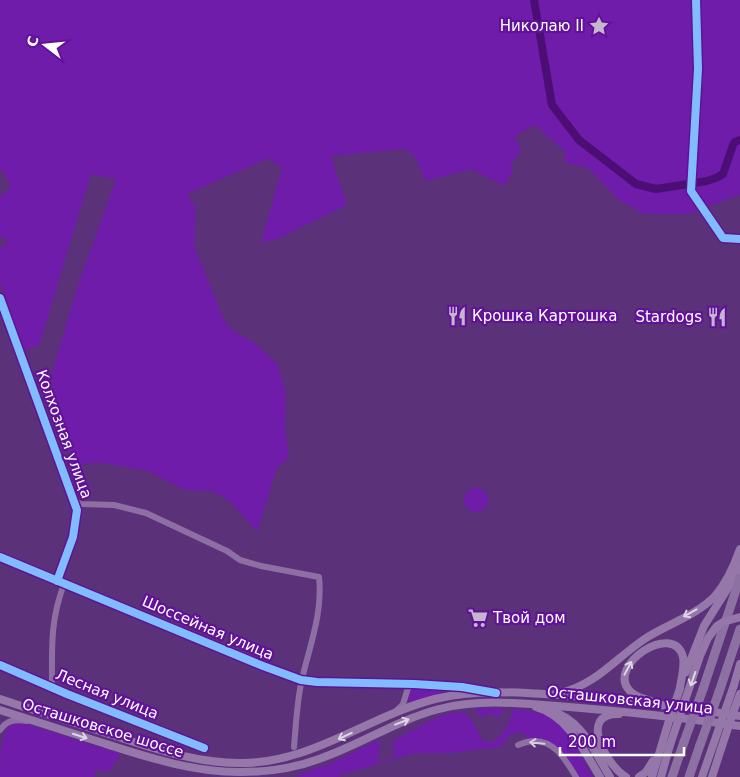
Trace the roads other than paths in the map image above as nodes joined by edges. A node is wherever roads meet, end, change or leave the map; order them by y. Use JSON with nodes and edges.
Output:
{"nodes":[{"id":1,"x":0,"y":298,"type":"edge"},
{"id":2,"x":79,"y":507,"type":"junction"},
{"id":3,"x":740,"y":549,"type":"edge"},
{"id":4,"x":0,"y":557,"type":"edge"},
{"id":5,"x":740,"y":565,"type":"edge"},
{"id":6,"x":740,"y":578,"type":"edge"},
{"id":7,"x":57,"y":581,"type":"junction"},
{"id":8,"x":726,"y":582,"type":"junction"},
{"id":9,"x":64,"y":584,"type":"junction"},
{"id":10,"x":717,"y":604,"type":"junction"},
{"id":11,"x":740,"y":617,"type":"edge"},
{"id":12,"x":740,"y":629,"type":"edge"},
{"id":13,"x":740,"y":664,"type":"edge"},
{"id":14,"x":0,"y":665,"type":"edge"},
{"id":15,"x":302,"y":680,"type":"junction"},
{"id":16,"x":681,"y":683,"type":"junction"},
{"id":17,"x":395,"y":684,"type":"junction"},
{"id":18,"x":414,"y":684,"type":"junction"},
{"id":19,"x":52,"y":687,"type":"junction"},
{"id":20,"x":496,"y":693,"type":"junction"},
{"id":21,"x":520,"y":693,"type":"joint"},
{"id":22,"x":540,"y":694,"type":"junction"},
{"id":23,"x":740,"y":694,"type":"edge"},
{"id":24,"x":404,"y":698,"type":"junction"},
{"id":25,"x":0,"y":699,"type":"edge"},
{"id":26,"x":517,"y":703,"type":"junction"},
{"id":27,"x":667,"y":706,"type":"junction"},
{"id":28,"x":539,"y":708,"type":"junction"},
{"id":29,"x":0,"y":710,"type":"edge"},
{"id":30,"x":389,"y":715,"type":"junction"},
{"id":31,"x":661,"y":715,"type":"junction"},
{"id":32,"x":740,"y":716,"type":"edge"},
{"id":33,"x":47,"y":725,"type":"junction"},
{"id":34,"x":740,"y":726,"type":"edge"},
{"id":35,"x":0,"y":730,"type":"edge"},
{"id":36,"x":661,"y":743,"type":"junction"},
{"id":37,"x":518,"y":744,"type":"dead end"},
{"id":38,"x":294,"y":747,"type":"dead end"},
{"id":39,"x":204,"y":748,"type":"dead end"},
{"id":40,"x":721,"y":749,"type":"junction"},
{"id":41,"x":576,"y":777,"type":"edge"},
{"id":42,"x":600,"y":777,"type":"edge"},
{"id":43,"x":610,"y":777,"type":"edge"},
{"id":44,"x":626,"y":777,"type":"edge"},
{"id":45,"x":639,"y":777,"type":"edge"},
{"id":46,"x":652,"y":777,"type":"edge"},
{"id":47,"x":661,"y":777,"type":"edge"},
{"id":48,"x":672,"y":777,"type":"edge"},
{"id":49,"x":689,"y":777,"type":"edge"},
{"id":50,"x":702,"y":777,"type":"edge"},
{"id":51,"x":712,"y":777,"type":"edge"},
{"id":52,"x":717,"y":777,"type":"edge"}],
"edges":[{"from":1,"to":2,"type":"street","name":"Колхозная улица"},
{"from":2,"to":7,"type":"street","name":"Колхозная улица"},
{"from":2,"to":15,"type":"street","name":"Колхозная улица"},
{"from":3,"to":8,"type":"main road"},
{"from":4,"to":7,"type":"street","name":"Шоссейная улица"},
{"from":5,"to":10,"type":"main road"},
{"from":6,"to":48,"type":"highway","bridge":true},
{"from":7,"to":9,"type":"street","name":"Шоссейная улица"},
{"from":8,"to":10,"type":"main road"},
{"from":8,"to":22,"type":"main road","one_way":true},
{"from":9,"to":15,"type":"street","name":"Шоссейная улица"},
{"from":9,"to":19,"type":"street"},
{"from":10,"to":16,"type":"main road"},
{"from":11,"to":47,"type":"main road","one_way":true,"bridge":true},
{"from":12,"to":49,"type":"highway","bridge":true},
{"from":13,"to":50,"type":"main road","bridge":true},
{"from":14,"to":19,"type":"street","name":"Лесная улица"},
{"from":15,"to":17,"type":"street","name":"Шоссейная улица"},
{"from":15,"to":38,"type":"street"},
{"from":27,"to":16,"type":"main road","one_way":true},
{"from":16,"to":36,"type":"main road","bridge":true},
{"from":17,"to":18,"type":"street","name":"Шоссейная улица"},
{"from":17,"to":24,"type":"street"},
{"from":18,"to":20,"type":"street","name":"Шоссейная улица"},
{"from":18,"to":24,"type":"street"},
{"from":19,"to":39,"type":"street","name":"Лесная улица"},
{"from":20,"to":21,"type":"main road","name":"Осташковское шоссе"},
{"from":20,"to":30,"type":"main road","name":"Осташковское шоссе"},
{"from":21,"to":22,"type":"main road","name":"Осташковская улица"},
{"from":22,"to":27,"type":"main road","name":"Осташковская улица"},
{"from":23,"to":40,"type":"main road","bridge":true},
{"from":24,"to":30,"type":"street"},
{"from":30,"to":25,"type":"main road","name":"Осташковское шоссе","one_way":true},
{"from":26,"to":28,"type":"main road"},
{"from":26,"to":31,"type":"main road","name":"Осташковская улица"},
{"from":33,"to":26,"type":"main road","name":"Осташковское шоссе","one_way":true},
{"from":27,"to":32,"type":"main road","name":"Осташковская улица"},
{"from":28,"to":42,"type":"main road"},
{"from":28,"to":43,"type":"main road"},
{"from":29,"to":33,"type":"main road","name":"Осташковское шоссе"},
{"from":31,"to":34,"type":"main road","name":"Осташковская улица"},
{"from":31,"to":44,"type":"main road"},
{"from":33,"to":35,"type":"street"},
{"from":36,"to":45,"type":"main road"},
{"from":36,"to":46,"type":"main road"},
{"from":41,"to":37,"type":"street","one_way":true},
{"from":40,"to":51,"type":"main road"},
{"from":40,"to":52,"type":"main road"}]}
